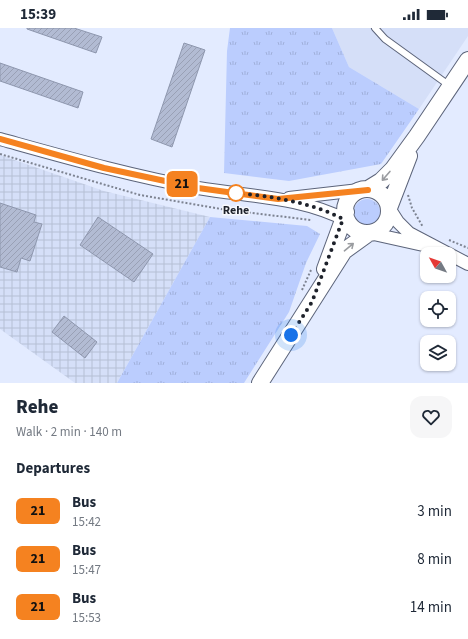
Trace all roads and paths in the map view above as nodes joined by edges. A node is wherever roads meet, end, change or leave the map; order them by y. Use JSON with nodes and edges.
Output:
{"nodes":[{"id":1,"x":375,"y":28,"type":"edge"},
{"id":2,"x":468,"y":60,"type":"edge"},
{"id":3,"x":450,"y":86,"type":"junction"},
{"id":4,"x":417,"y":136,"type":"junction"},
{"id":5,"x":0,"y":139,"type":"edge"},
{"id":6,"x":0,"y":154,"type":"edge"},
{"id":7,"x":398,"y":185,"type":"junction"},
{"id":8,"x":368,"y":190,"type":"junction"},
{"id":9,"x":278,"y":199,"type":"junction"},
{"id":10,"x":389,"y":208,"type":"junction"},
{"id":11,"x":346,"y":217,"type":"junction"},
{"id":12,"x":313,"y":220,"type":"dead end"},
{"id":13,"x":428,"y":232,"type":"dead end"},
{"id":14,"x":369,"y":233,"type":"junction"},
{"id":15,"x":446,"y":239,"type":"dead end"},
{"id":16,"x":436,"y":247,"type":"joint"},
{"id":17,"x":468,"y":248,"type":"edge"},
{"id":18,"x":456,"y":258,"type":"edge"},
{"id":19,"x":468,"y":264,"type":"edge"},
{"id":20,"x":314,"y":265,"type":"dead end"},
{"id":21,"x":309,"y":307,"type":"junction"},
{"id":22,"x":260,"y":383,"type":"edge"}],
"edges":[{"from":1,"to":3,"type":"lane"},
{"from":2,"to":3,"type":"street"},
{"from":3,"to":4,"type":"street"},
{"from":4,"to":7,"type":"street"},
{"from":4,"to":8,"type":"street","one_way":true},
{"from":5,"to":9,"type":"street"},
{"from":6,"to":12,"type":"path"},
{"from":7,"to":10,"type":"street"},
{"from":7,"to":13,"type":"path"},
{"from":8,"to":9,"type":"street"},
{"from":8,"to":10,"type":"street"},
{"from":8,"to":11,"type":"street"},
{"from":9,"to":11,"type":"street"},
{"from":10,"to":14,"type":"street"},
{"from":10,"to":16,"type":"street"},
{"from":11,"to":14,"type":"street"},
{"from":11,"to":21,"type":"street"},
{"from":14,"to":16,"type":"street"},
{"from":21,"to":14,"type":"street","one_way":true},
{"from":15,"to":17,"type":"path"},
{"from":18,"to":19,"type":"street"},
{"from":20,"to":21,"type":"path"},
{"from":21,"to":22,"type":"street"}]}
